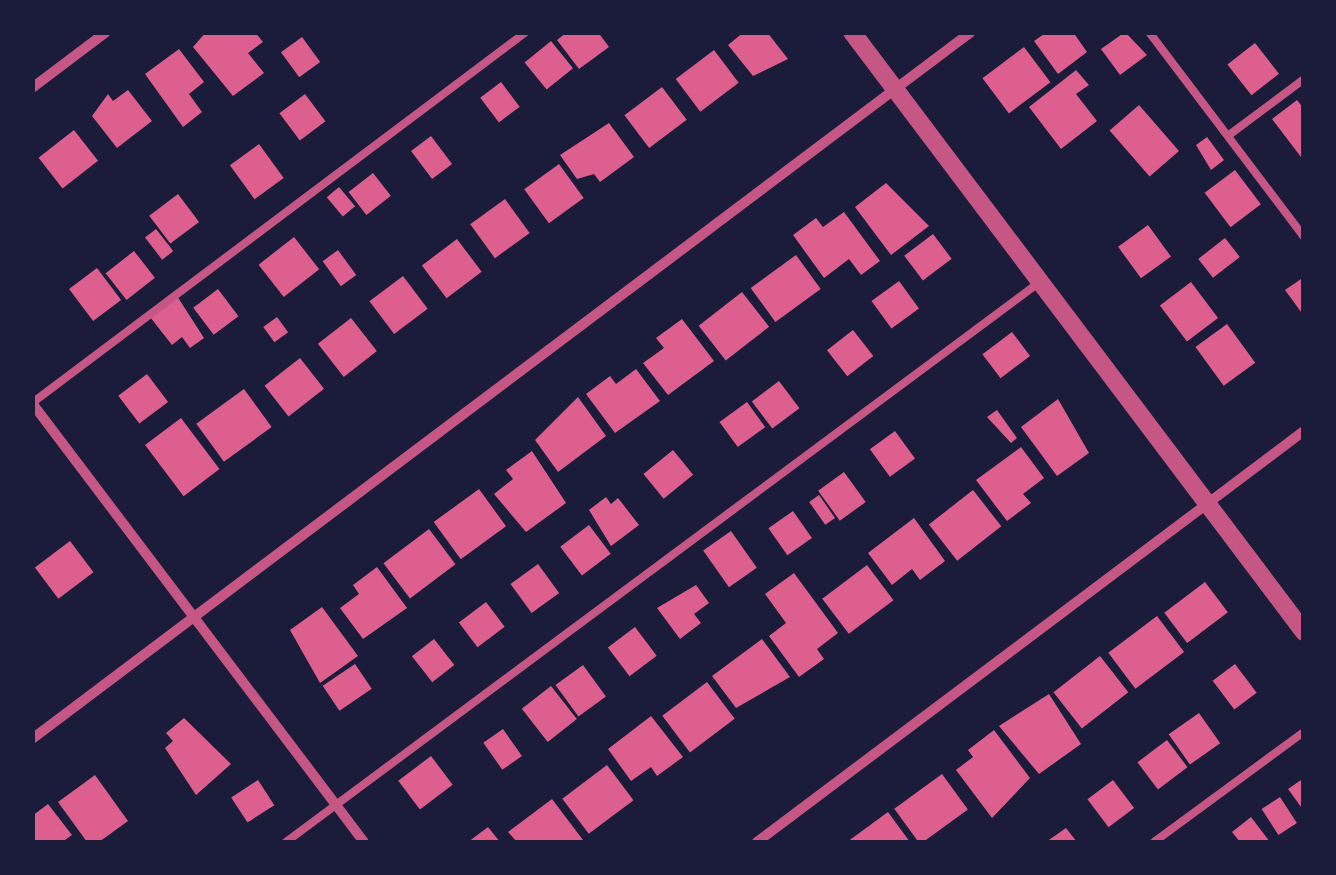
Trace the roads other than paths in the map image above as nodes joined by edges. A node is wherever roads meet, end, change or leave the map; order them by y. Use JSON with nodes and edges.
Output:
{"nodes":[{"id":1,"x":106,"y":32,"type":"edge"},
{"id":2,"x":526,"y":32,"type":"edge"},
{"id":3,"x":852,"y":32,"type":"edge"},
{"id":4,"x":971,"y":32,"type":"edge"},
{"id":5,"x":1149,"y":32,"type":"edge"},
{"id":6,"x":1304,"y":79,"type":"edge"},
{"id":7,"x":32,"y":88,"type":"edge"},
{"id":8,"x":896,"y":92,"type":"junction"},
{"id":9,"x":1230,"y":135,"type":"junction"},
{"id":10,"x":1304,"y":237,"type":"edge"},
{"id":11,"x":1041,"y":281,"type":"junction"},
{"id":12,"x":32,"y":403,"type":"edge"},
{"id":13,"x":1304,"y":430,"type":"edge"},
{"id":14,"x":1204,"y":502,"type":"junction"},
{"id":15,"x":194,"y":616,"type":"junction"},
{"id":16,"x":1304,"y":632,"type":"edge"},
{"id":17,"x":1304,"y":732,"type":"edge"},
{"id":18,"x":32,"y":739,"type":"edge"},
{"id":19,"x":336,"y":804,"type":"junction"},
{"id":20,"x":286,"y":842,"type":"edge"},
{"id":21,"x":364,"y":842,"type":"edge"},
{"id":22,"x":757,"y":842,"type":"edge"},
{"id":23,"x":1154,"y":842,"type":"edge"}],
"edges":[{"from":1,"to":7,"type":"street"},
{"from":2,"to":12,"type":"lane"},
{"from":3,"to":8,"type":"street"},
{"from":4,"to":8,"type":"street"},
{"from":5,"to":9,"type":"lane"},
{"from":6,"to":9,"type":"lane"},
{"from":8,"to":11,"type":"street"},
{"from":8,"to":15,"type":"street"},
{"from":9,"to":10,"type":"lane"},
{"from":11,"to":14,"type":"street"},
{"from":11,"to":19,"type":"lane"},
{"from":12,"to":15,"type":"street"},
{"from":13,"to":14,"type":"street"},
{"from":14,"to":16,"type":"street"},
{"from":14,"to":22,"type":"street"},
{"from":15,"to":18,"type":"street"},
{"from":15,"to":19,"type":"street"},
{"from":17,"to":23,"type":"lane"},
{"from":19,"to":20,"type":"lane"},
{"from":19,"to":21,"type":"street"}]}
